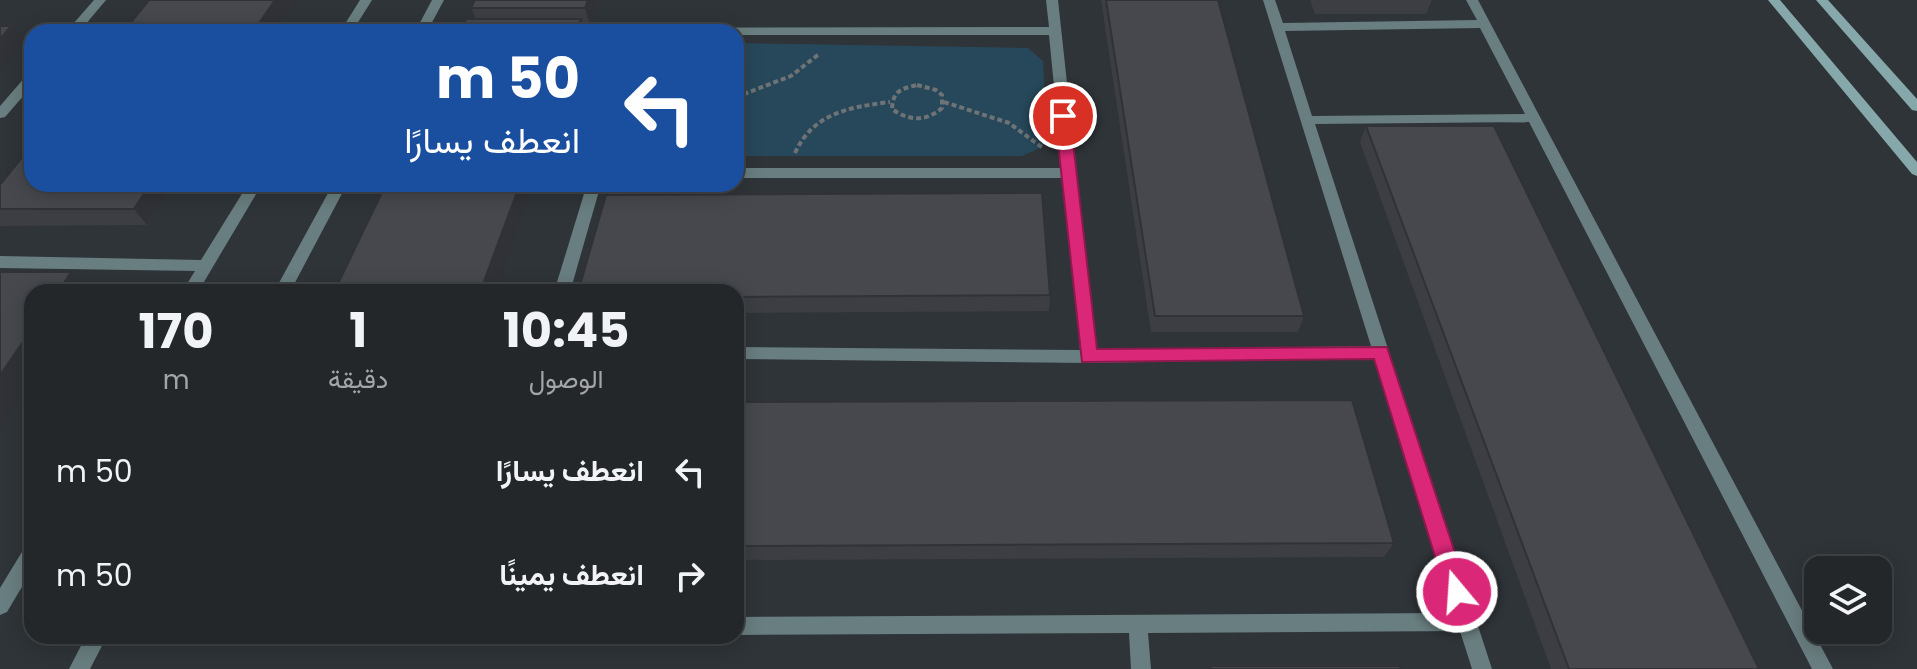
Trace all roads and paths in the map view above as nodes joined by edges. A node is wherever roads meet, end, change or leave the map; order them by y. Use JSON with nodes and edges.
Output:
{"nodes":[{"id":1,"x":100,"y":0,"type":"edge"},
{"id":2,"x":366,"y":0,"type":"edge"},
{"id":3,"x":438,"y":0,"type":"edge"},
{"id":4,"x":1052,"y":0,"type":"edge"},
{"id":5,"x":1269,"y":0,"type":"edge"},
{"id":6,"x":1472,"y":0,"type":"edge"},
{"id":7,"x":1774,"y":0,"type":"edge"},
{"id":8,"x":1822,"y":0,"type":"edge"},
{"id":9,"x":79,"y":24,"type":"edge"},
{"id":10,"x":351,"y":24,"type":"edge"},
{"id":11,"x":425,"y":24,"type":"edge"},
{"id":12,"x":1485,"y":24,"type":"junction"},
{"id":13,"x":1277,"y":27,"type":"junction"},
{"id":14,"x":744,"y":31,"type":"edge"},
{"id":15,"x":830,"y":31,"type":"junction"},
{"id":16,"x":1054,"y":31,"type":"junction"},
{"id":17,"x":24,"y":87,"type":"edge"},
{"id":18,"x":744,"y":94,"type":"edge"},
{"id":19,"x":890,"y":102,"type":"junction"},
{"id":20,"x":944,"y":102,"type":"junction"},
{"id":21,"x":1917,"y":107,"type":"edge"},
{"id":22,"x":0,"y":114,"type":"edge"},
{"id":23,"x":1534,"y":118,"type":"junction"},
{"id":24,"x":1307,"y":120,"type":"junction"},
{"id":25,"x":1917,"y":171,"type":"edge"},
{"id":26,"x":744,"y":173,"type":"edge"},
{"id":27,"x":789,"y":173,"type":"junction"},
{"id":28,"x":1065,"y":173,"type":"junction"},
{"id":29,"x":250,"y":192,"type":"edge"},
{"id":30,"x":336,"y":192,"type":"edge"},
{"id":31,"x":592,"y":192,"type":"edge"},
{"id":32,"x":0,"y":262,"type":"edge"},
{"id":33,"x":206,"y":266,"type":"junction"},
{"id":34,"x":195,"y":284,"type":"edge"},
{"id":35,"x":286,"y":284,"type":"edge"},
{"id":36,"x":564,"y":284,"type":"edge"},
{"id":37,"x":1381,"y":352,"type":"junction"},
{"id":38,"x":744,"y":353,"type":"edge"},
{"id":39,"x":1089,"y":357,"type":"junction"},
{"id":40,"x":24,"y":566,"type":"edge"},
{"id":41,"x":0,"y":606,"type":"edge"},
{"id":42,"x":1467,"y":622,"type":"junction"},
{"id":43,"x":1138,"y":624,"type":"junction"},
{"id":44,"x":744,"y":626,"type":"edge"},
{"id":45,"x":93,"y":644,"type":"edge"},
{"id":46,"x":79,"y":669,"type":"edge"},
{"id":47,"x":1141,"y":669,"type":"edge"},
{"id":48,"x":1482,"y":669,"type":"edge"},
{"id":49,"x":1823,"y":669,"type":"edge"}],
"edges":[{"from":1,"to":9,"type":"street"},
{"from":2,"to":10,"type":"street"},
{"from":3,"to":11,"type":"street"},
{"from":4,"to":16,"type":"street"},
{"from":5,"to":13,"type":"street"},
{"from":6,"to":12,"type":"street"},
{"from":7,"to":25,"type":"street"},
{"from":8,"to":21,"type":"street"},
{"from":12,"to":13,"type":"street"},
{"from":12,"to":23,"type":"street"},
{"from":13,"to":24,"type":"street"},
{"from":14,"to":15,"type":"street"},
{"from":15,"to":16,"type":"street"},
{"from":15,"to":18,"type":"path"},
{"from":16,"to":28,"type":"street"},
{"from":17,"to":22,"type":"street"},
{"from":19,"to":20,"type":"path"},
{"from":19,"to":20,"type":"path"},
{"from":19,"to":27,"type":"path"},
{"from":20,"to":28,"type":"path"},
{"from":23,"to":24,"type":"street"},
{"from":23,"to":49,"type":"street"},
{"from":24,"to":37,"type":"street"},
{"from":26,"to":27,"type":"street"},
{"from":27,"to":28,"type":"street"},
{"from":28,"to":39,"type":"street"},
{"from":29,"to":33,"type":"street"},
{"from":30,"to":35,"type":"street"},
{"from":31,"to":36,"type":"street"},
{"from":32,"to":33,"type":"street"},
{"from":33,"to":34,"type":"street"},
{"from":37,"to":39,"type":"street"},
{"from":37,"to":42,"type":"street"},
{"from":38,"to":39,"type":"street"},
{"from":40,"to":41,"type":"street"},
{"from":42,"to":43,"type":"street"},
{"from":42,"to":48,"type":"street"},
{"from":43,"to":44,"type":"street"},
{"from":43,"to":47,"type":"street"},
{"from":45,"to":46,"type":"street"}]}
